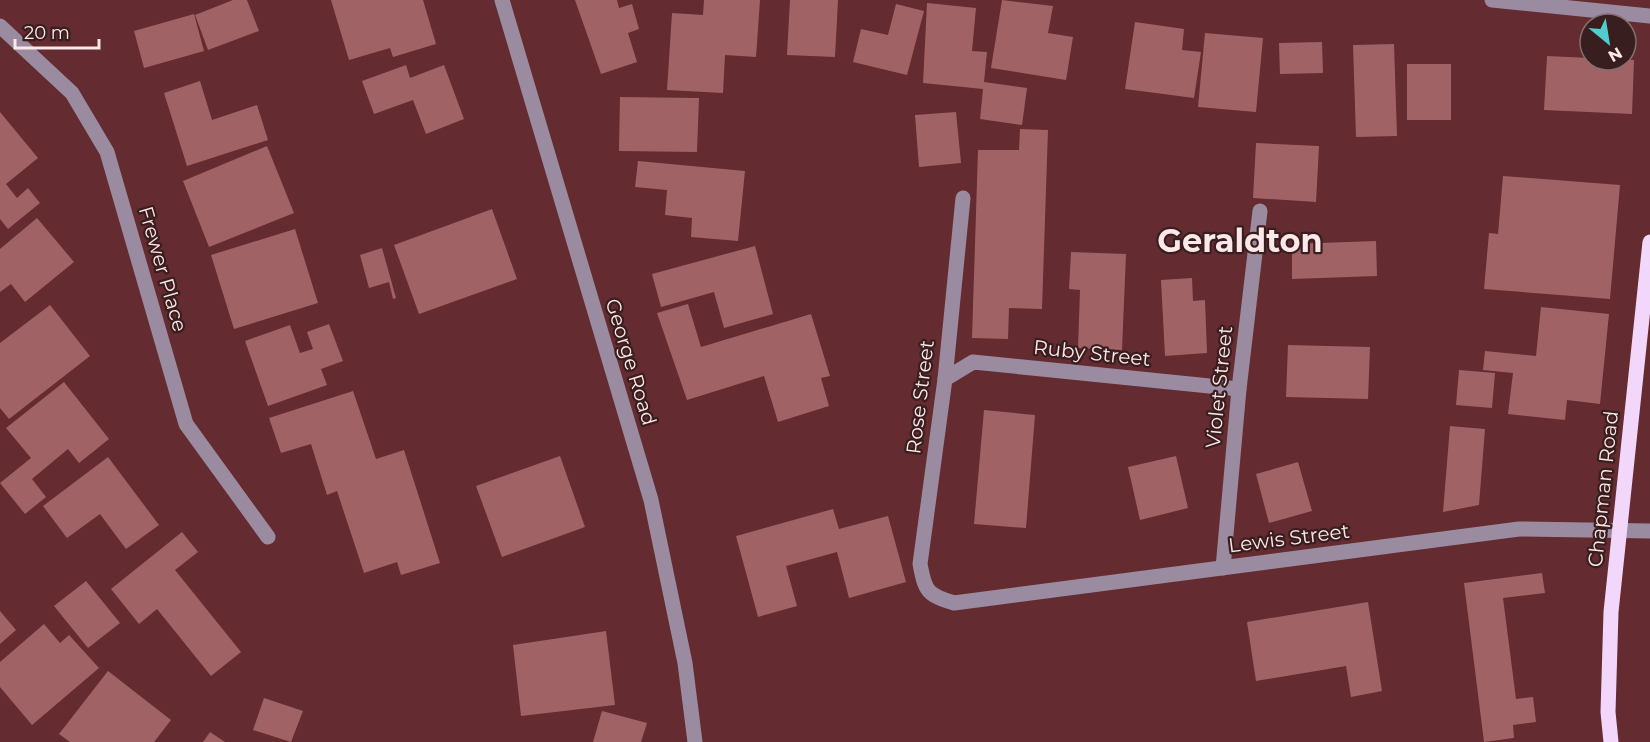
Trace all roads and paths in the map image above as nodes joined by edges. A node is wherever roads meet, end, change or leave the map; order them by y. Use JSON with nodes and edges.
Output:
{"nodes":[{"id":1,"x":502,"y":0,"type":"edge"},
{"id":2,"x":1492,"y":0,"type":"edge"},
{"id":3,"x":1650,"y":16,"type":"edge"},
{"id":4,"x":0,"y":26,"type":"edge"},
{"id":5,"x":963,"y":198,"type":"dead end"},
{"id":6,"x":1260,"y":211,"type":"dead end"},
{"id":7,"x":1650,"y":242,"type":"edge"},
{"id":8,"x":945,"y":379,"type":"junction"},
{"id":9,"x":1239,"y":389,"type":"junction"},
{"id":10,"x":1620,"y":530,"type":"junction"},
{"id":11,"x":1650,"y":531,"type":"edge"},
{"id":12,"x":268,"y":537,"type":"dead end"},
{"id":13,"x":1223,"y":568,"type":"junction"},
{"id":14,"x":934,"y":597,"type":"joint"},
{"id":15,"x":695,"y":742,"type":"edge"},
{"id":16,"x":1611,"y":742,"type":"edge"}],
"edges":[{"from":1,"to":15,"type":"street","name":"George Road"},
{"from":2,"to":3,"type":"street"},
{"from":4,"to":12,"type":"street","name":"Frewer Place"},
{"from":5,"to":8,"type":"street","name":"Rose Street"},
{"from":6,"to":9,"type":"street","name":"Violet Street"},
{"from":7,"to":10,"type":"main road","name":"Chapman Road"},
{"from":8,"to":9,"type":"street","name":"Ruby Street"},
{"from":8,"to":14,"type":"street","name":"Rose Street"},
{"from":9,"to":13,"type":"street","name":"Violet Street"},
{"from":10,"to":11,"type":"street","name":"Lewis Street"},
{"from":10,"to":13,"type":"street","name":"Lewis Street"},
{"from":10,"to":16,"type":"main road","name":"Chapman Road"},
{"from":13,"to":14,"type":"street","name":"Lewis Street"}]}
